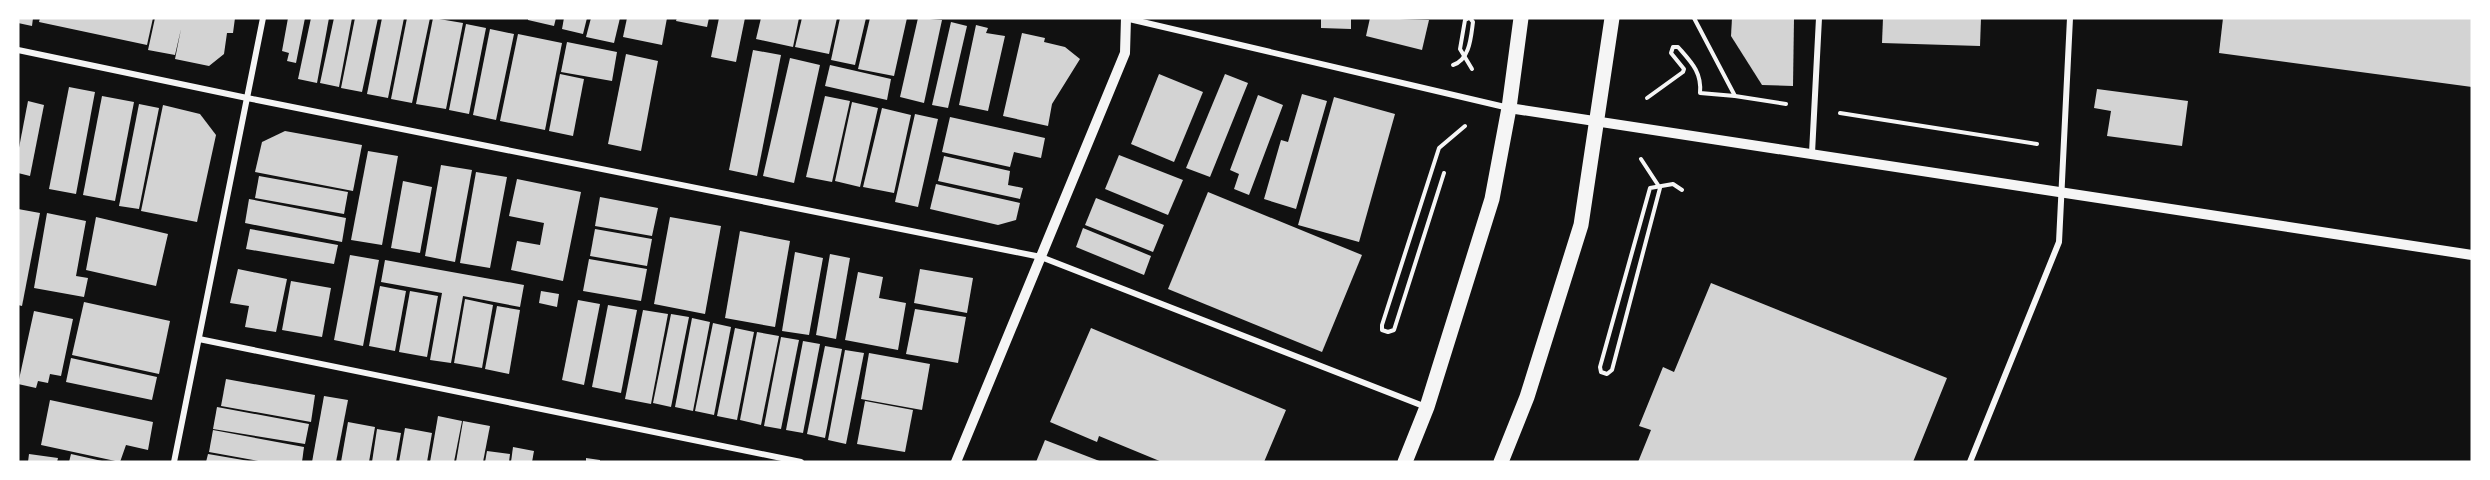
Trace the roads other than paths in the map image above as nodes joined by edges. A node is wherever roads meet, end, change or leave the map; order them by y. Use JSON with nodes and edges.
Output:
{"nodes":[{"id":1,"x":263,"y":18,"type":"edge"},
{"id":2,"x":1126,"y":18,"type":"edge"},
{"id":3,"x":1521,"y":18,"type":"edge"},
{"id":4,"x":1612,"y":18,"type":"edge"},
{"id":5,"x":1819,"y":18,"type":"edge"},
{"id":6,"x":2070,"y":18,"type":"edge"},
{"id":7,"x":18,"y":50,"type":"edge"},
{"id":8,"x":247,"y":98,"type":"junction"},
{"id":9,"x":1509,"y":108,"type":"junction"},
{"id":10,"x":1597,"y":123,"type":"junction"},
{"id":11,"x":1812,"y":153,"type":"junction"},
{"id":12,"x":2061,"y":191,"type":"junction"},
{"id":13,"x":2472,"y":255,"type":"edge"},
{"id":14,"x":1041,"y":257,"type":"junction"},
{"id":15,"x":199,"y":339,"type":"junction"},
{"id":16,"x":1426,"y":408,"type":"junction"},
{"id":17,"x":174,"y":462,"type":"edge"},
{"id":18,"x":801,"y":462,"type":"edge"},
{"id":19,"x":956,"y":462,"type":"edge"},
{"id":20,"x":1405,"y":462,"type":"edge"},
{"id":21,"x":1501,"y":462,"type":"edge"},
{"id":22,"x":1970,"y":462,"type":"edge"}],
"edges":[{"from":1,"to":8,"type":"street"},
{"from":2,"to":9,"type":"street"},
{"from":2,"to":14,"type":"street"},
{"from":3,"to":9,"type":"main road"},
{"from":4,"to":10,"type":"main road"},
{"from":5,"to":11,"type":"street"},
{"from":6,"to":12,"type":"street"},
{"from":7,"to":8,"type":"street"},
{"from":8,"to":14,"type":"street"},
{"from":8,"to":15,"type":"street"},
{"from":9,"to":10,"type":"street"},
{"from":9,"to":16,"type":"main road"},
{"from":10,"to":11,"type":"street"},
{"from":10,"to":21,"type":"main road"},
{"from":11,"to":12,"type":"street"},
{"from":12,"to":13,"type":"street"},
{"from":12,"to":22,"type":"street"},
{"from":14,"to":16,"type":"street"},
{"from":14,"to":19,"type":"street"},
{"from":15,"to":17,"type":"street"},
{"from":15,"to":18,"type":"street"},
{"from":16,"to":20,"type":"main road"}]}
